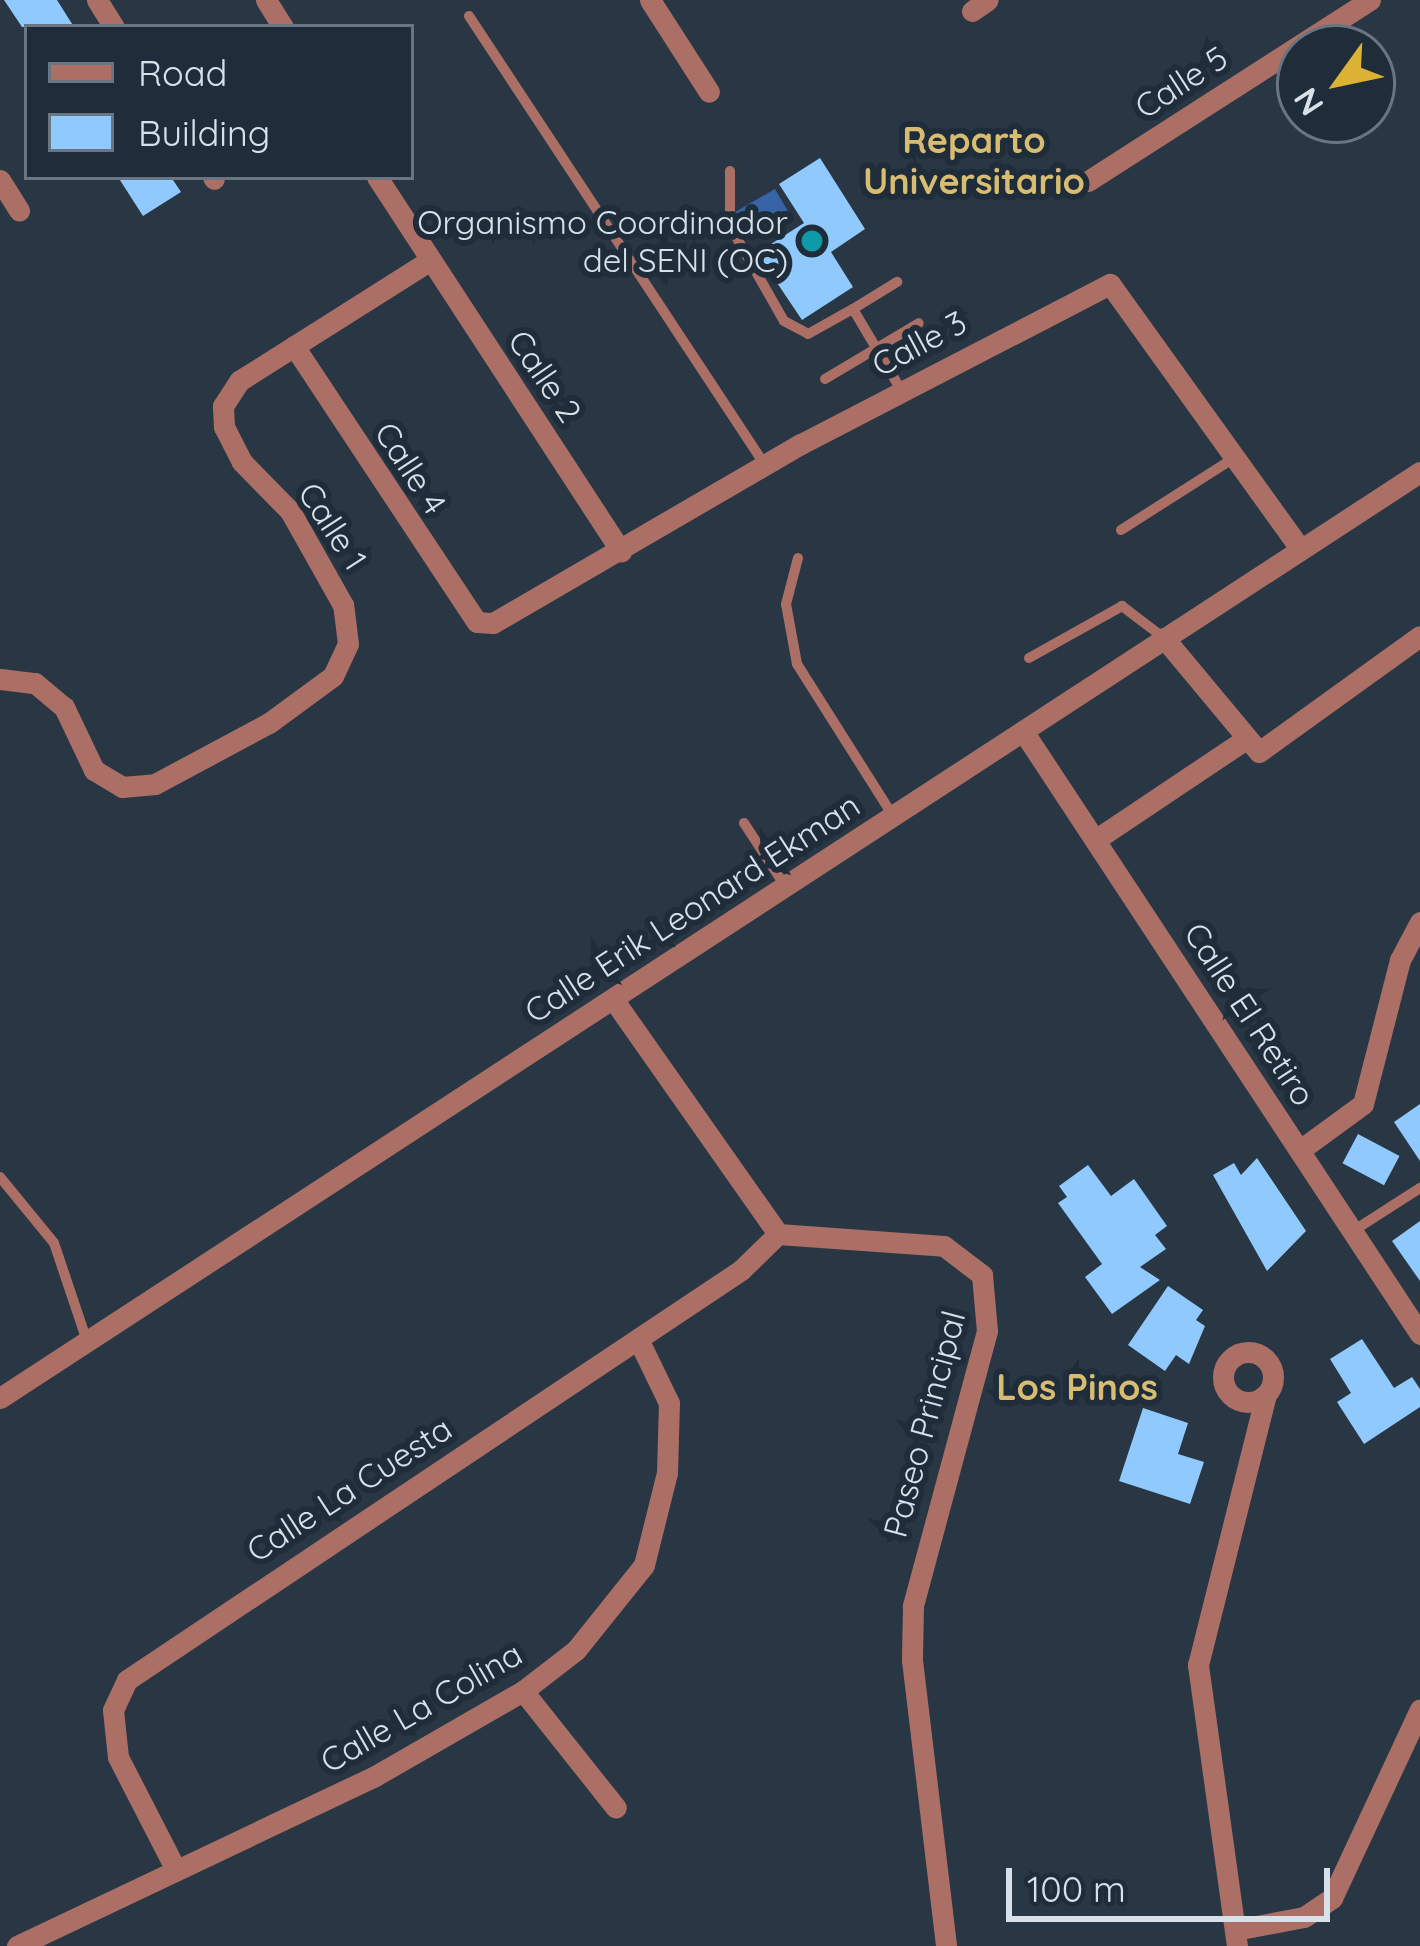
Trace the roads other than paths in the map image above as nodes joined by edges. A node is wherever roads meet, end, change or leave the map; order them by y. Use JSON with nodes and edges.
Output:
{"nodes":[{"id":1,"x":650,"y":0,"type":"edge"},
{"id":2,"x":1370,"y":0,"type":"edge"},
{"id":3,"x":469,"y":16,"type":"dead end"},
{"id":4,"x":709,"y":92,"type":"dead end"},
{"id":5,"x":730,"y":171,"type":"dead end"},
{"id":6,"x":0,"y":180,"type":"edge"},
{"id":7,"x":379,"y":180,"type":"edge"},
{"id":8,"x":1088,"y":181,"type":"dead end"},
{"id":9,"x":19,"y":210,"type":"dead end"},
{"id":10,"x":429,"y":261,"type":"junction"},
{"id":11,"x":897,"y":282,"type":"dead end"},
{"id":12,"x":853,"y":309,"type":"junction"},
{"id":13,"x":919,"y":323,"type":"dead end"},
{"id":14,"x":294,"y":346,"type":"junction"},
{"id":15,"x":877,"y":348,"type":"junction"},
{"id":16,"x":825,"y":379,"type":"dead end"},
{"id":17,"x":901,"y":390,"type":"junction"},
{"id":18,"x":1237,"y":457,"type":"junction"},
{"id":19,"x":765,"y":465,"type":"junction"},
{"id":20,"x":1417,"y":480,"type":"edge"},
{"id":21,"x":1121,"y":530,"type":"dead end"},
{"id":22,"x":1300,"y":548,"type":"junction"},
{"id":23,"x":621,"y":550,"type":"junction"},
{"id":24,"x":798,"y":558,"type":"dead end"},
{"id":25,"x":477,"y":622,"type":"joint"},
{"id":26,"x":1420,"y":636,"type":"edge"},
{"id":27,"x":1163,"y":638,"type":"junction"},
{"id":28,"x":1029,"y":658,"type":"dead end"},
{"id":29,"x":0,"y":679,"type":"edge"},
{"id":30,"x":1023,"y":731,"type":"junction"},
{"id":31,"x":1251,"y":747,"type":"junction"},
{"id":32,"x":892,"y":816,"type":"junction"},
{"id":33,"x":744,"y":823,"type":"dead end"},
{"id":34,"x":1095,"y":840,"type":"junction"},
{"id":35,"x":785,"y":886,"type":"junction"},
{"id":36,"x":1420,"y":922,"type":"edge"},
{"id":37,"x":613,"y":998,"type":"junction"},
{"id":38,"x":1300,"y":1150,"type":"junction"},
{"id":39,"x":0,"y":1177,"type":"edge"},
{"id":40,"x":1420,"y":1188,"type":"edge"},
{"id":41,"x":1353,"y":1231,"type":"junction"},
{"id":42,"x":778,"y":1234,"type":"junction"},
{"id":43,"x":1420,"y":1334,"type":"edge"},
{"id":44,"x":638,"y":1339,"type":"junction"},
{"id":45,"x":87,"y":1341,"type":"junction"},
{"id":46,"x":1266,"y":1394,"type":"dead end"},
{"id":47,"x":0,"y":1398,"type":"edge"},
{"id":48,"x":523,"y":1691,"type":"junction"},
{"id":49,"x":1420,"y":1709,"type":"edge"},
{"id":50,"x":616,"y":1808,"type":"dead end"},
{"id":51,"x":176,"y":1870,"type":"junction"},
{"id":52,"x":1236,"y":1938,"type":"edge"},
{"id":53,"x":17,"y":1946,"type":"edge"},
{"id":54,"x":946,"y":1946,"type":"edge"}],
"edges":[{"from":1,"to":4,"type":"street"},
{"from":2,"to":8,"type":"street","name":"Calle 5"},
{"from":3,"to":19,"type":"lane"},
{"from":5,"to":12,"type":"lane"},
{"from":6,"to":9,"type":"street"},
{"from":7,"to":10,"type":"street","name":"Calle 2"},
{"from":10,"to":14,"type":"street","name":"Calle 1"},
{"from":10,"to":23,"type":"street","name":"Calle 2"},
{"from":11,"to":12,"type":"lane"},
{"from":12,"to":15,"type":"lane"},
{"from":13,"to":15,"type":"lane"},
{"from":14,"to":25,"type":"street","name":"Calle 4"},
{"from":14,"to":29,"type":"street","name":"Calle 1"},
{"from":15,"to":16,"type":"lane"},
{"from":15,"to":17,"type":"lane"},
{"from":17,"to":18,"type":"street","name":"Calle 3"},
{"from":17,"to":19,"type":"street","name":"Calle 3"},
{"from":18,"to":21,"type":"lane"},
{"from":18,"to":22,"type":"street","name":"Calle 3"},
{"from":19,"to":23,"type":"street","name":"Calle 3"},
{"from":20,"to":22,"type":"street","name":"Calle Erik Leonard Ekman"},
{"from":22,"to":27,"type":"street","name":"Calle Erik Leonard Ekman"},
{"from":23,"to":25,"type":"street","name":"Calle 3"},
{"from":24,"to":32,"type":"lane"},
{"from":26,"to":31,"type":"street"},
{"from":27,"to":28,"type":"lane"},
{"from":27,"to":30,"type":"street","name":"Calle Erik Leonard Ekman"},
{"from":27,"to":31,"type":"street"},
{"from":30,"to":32,"type":"street","name":"Calle Erik Leonard Ekman"},
{"from":30,"to":34,"type":"street","name":"Calle El Retiro"},
{"from":31,"to":34,"type":"street"},
{"from":32,"to":35,"type":"street","name":"Calle Erik Leonard Ekman"},
{"from":33,"to":35,"type":"lane"},
{"from":34,"to":38,"type":"street","name":"Calle El Retiro"},
{"from":35,"to":37,"type":"street","name":"Calle Erik Leonard Ekman"},
{"from":36,"to":38,"type":"street"},
{"from":37,"to":42,"type":"street"},
{"from":37,"to":45,"type":"street","name":"Calle Erik Leonard Ekman"},
{"from":38,"to":41,"type":"street","name":"Calle El Retiro"},
{"from":39,"to":45,"type":"lane"},
{"from":40,"to":41,"type":"lane"},
{"from":41,"to":43,"type":"street","name":"Calle El Retiro"},
{"from":42,"to":44,"type":"street","name":"Calle La Cuesta"},
{"from":42,"to":54,"type":"street","name":"Paseo Principal"},
{"from":44,"to":48,"type":"street","name":"Calle La Colina"},
{"from":44,"to":51,"type":"street","name":"Calle La Cuesta"},
{"from":45,"to":47,"type":"street","name":"Calle Erik Leonard Ekman"},
{"from":46,"to":52,"type":"street"},
{"from":48,"to":50,"type":"street"},
{"from":48,"to":51,"type":"street","name":"Calle La Colina"},
{"from":49,"to":52,"type":"street"},
{"from":51,"to":53,"type":"street","name":"Calle La Colina"}]}
